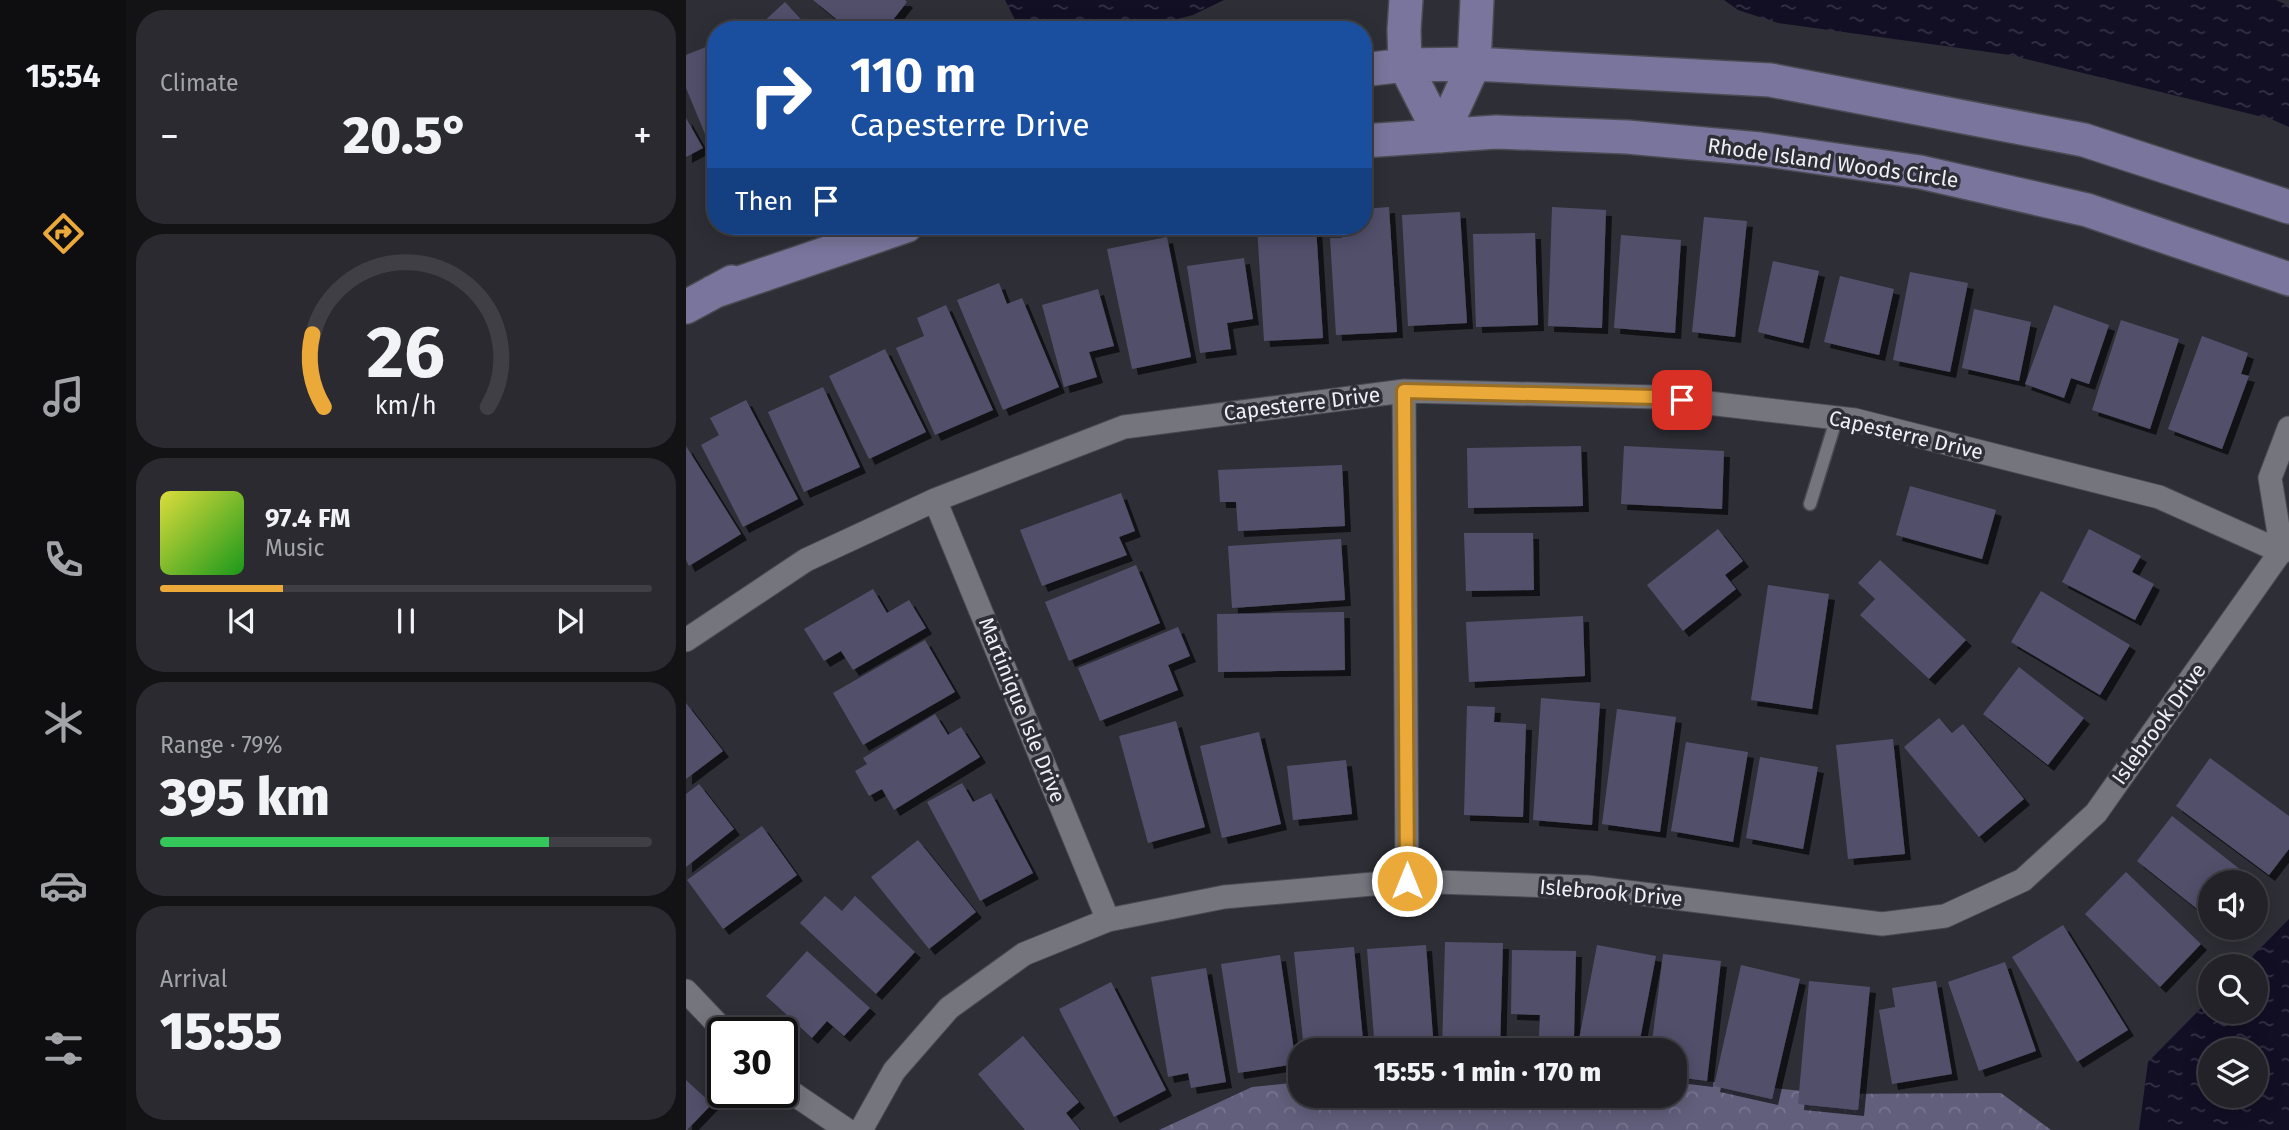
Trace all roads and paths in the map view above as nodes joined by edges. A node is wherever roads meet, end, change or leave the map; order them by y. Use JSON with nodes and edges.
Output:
{"nodes":[{"id":1,"x":1406,"y":0,"type":"edge"},
{"id":2,"x":1477,"y":0,"type":"edge"},
{"id":3,"x":1474,"y":64,"type":"junction"},
{"id":4,"x":1405,"y":65,"type":"junction"},
{"id":5,"x":1372,"y":69,"type":"edge"},
{"id":6,"x":1441,"y":136,"type":"junction"},
{"id":7,"x":1372,"y":140,"type":"edge"},
{"id":8,"x":2289,"y":207,"type":"edge"},
{"id":9,"x":818,"y":235,"type":"edge"},
{"id":10,"x":881,"y":235,"type":"edge"},
{"id":11,"x":2289,"y":279,"type":"edge"},
{"id":12,"x":700,"y":299,"type":"edge"},
{"id":13,"x":1404,"y":391,"type":"junction"},
{"id":14,"x":1838,"y":418,"type":"junction"},
{"id":15,"x":2289,"y":428,"type":"edge"},
{"id":16,"x":935,"y":500,"type":"junction"},
{"id":17,"x":1810,"y":504,"type":"dead end"},
{"id":18,"x":2286,"y":546,"type":"edge"},
{"id":19,"x":686,"y":640,"type":"edge"},
{"id":20,"x":1407,"y":881,"type":"junction"},
{"id":21,"x":1108,"y":920,"type":"junction"},
{"id":22,"x":686,"y":991,"type":"edge"},
{"id":23,"x":711,"y":1017,"type":"edge"},
{"id":24,"x":798,"y":1097,"type":"edge"},
{"id":25,"x":847,"y":1130,"type":"edge"},
{"id":26,"x":861,"y":1130,"type":"edge"}],
"edges":[{"from":1,"to":4,"type":"street"},
{"from":2,"to":3,"type":"street"},
{"from":3,"to":4,"type":"street"},
{"from":3,"to":6,"type":"street"},
{"from":3,"to":8,"type":"street"},
{"from":4,"to":5,"type":"street"},
{"from":4,"to":6,"type":"street"},
{"from":6,"to":7,"type":"street","name":"Rhode Island Woods Circle"},
{"from":6,"to":11,"type":"street","name":"Rhode Island Woods Circle"},
{"from":9,"to":12,"type":"street"},
{"from":10,"to":12,"type":"street"},
{"from":13,"to":14,"type":"street","name":"Capesterre Drive"},
{"from":13,"to":16,"type":"street","name":"Capesterre Drive"},
{"from":13,"to":20,"type":"street"},
{"from":14,"to":17,"type":"lane"},
{"from":14,"to":18,"type":"street","name":"Capesterre Drive"},
{"from":15,"to":18,"type":"street"},
{"from":16,"to":19,"type":"street","name":"Capesterre Drive"},
{"from":16,"to":21,"type":"street","name":"Martinique Isle Drive"},
{"from":18,"to":20,"type":"street","name":"Islebrook Drive"},
{"from":20,"to":21,"type":"street","name":"Islebrook Drive"},
{"from":21,"to":26,"type":"street","name":"Islebrook Drive"},
{"from":22,"to":23,"type":"street"},
{"from":24,"to":25,"type":"street"}]}
